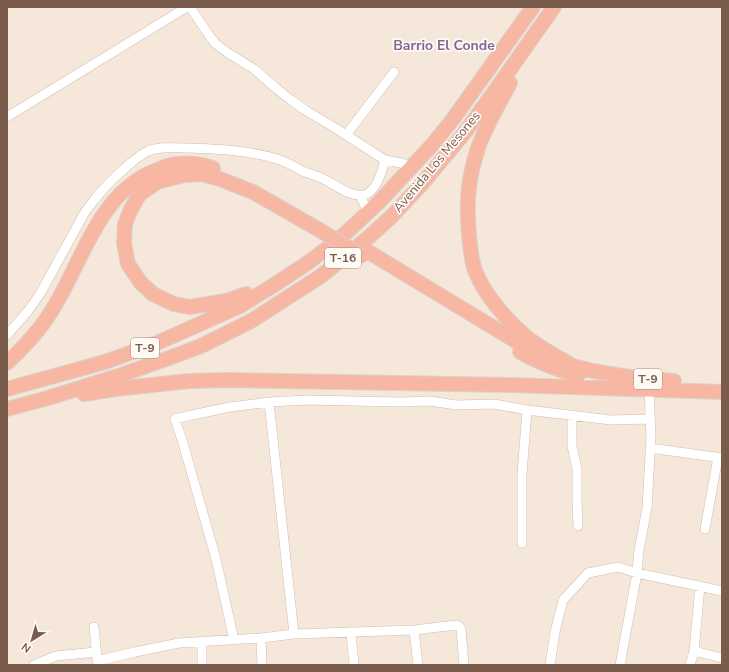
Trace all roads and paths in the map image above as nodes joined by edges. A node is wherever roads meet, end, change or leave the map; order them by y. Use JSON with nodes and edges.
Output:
{"nodes":[{"id":1,"x":187,"y":7,"type":"edge"},
{"id":2,"x":190,"y":7,"type":"edge"},
{"id":3,"x":533,"y":7,"type":"edge"},
{"id":4,"x":551,"y":11,"type":"edge"},
{"id":5,"x":394,"y":72,"type":"dead end"},
{"id":6,"x":7,"y":117,"type":"edge"},
{"id":7,"x":346,"y":135,"type":"junction"},
{"id":8,"x":385,"y":160,"type":"junction"},
{"id":9,"x":412,"y":167,"type":"junction"},
{"id":10,"x":360,"y":195,"type":"junction"},
{"id":11,"x":368,"y":213,"type":"junction"},
{"id":12,"x":326,"y":230,"type":"junction"},
{"id":13,"x":364,"y":253,"type":"junction"},
{"id":14,"x":274,"y":285,"type":"junction"},
{"id":15,"x":7,"y":335,"type":"edge"},
{"id":16,"x":7,"y":363,"type":"edge"},
{"id":17,"x":575,"y":367,"type":"junction"},
{"id":18,"x":722,"y":382,"type":"edge"},
{"id":19,"x":7,"y":388,"type":"edge"},
{"id":20,"x":649,"y":389,"type":"junction"},
{"id":21,"x":722,"y":392,"type":"edge"},
{"id":22,"x":48,"y":398,"type":"junction"},
{"id":23,"x":268,"y":402,"type":"junction"},
{"id":24,"x":7,"y":409,"type":"edge"},
{"id":25,"x":527,"y":410,"type":"junction"},
{"id":26,"x":572,"y":416,"type":"junction"},
{"id":27,"x":650,"y":419,"type":"junction"},
{"id":28,"x":650,"y":448,"type":"junction"},
{"id":29,"x":720,"y":458,"type":"edge"},
{"id":30,"x":578,"y":526,"type":"dead end"},
{"id":31,"x":705,"y":529,"type":"dead end"},
{"id":32,"x":522,"y":543,"type":"dead end"},
{"id":33,"x":637,"y":573,"type":"junction"},
{"id":34,"x":700,"y":586,"type":"junction"},
{"id":35,"x":722,"y":591,"type":"edge"},
{"id":36,"x":94,"y":627,"type":"dead end"},
{"id":37,"x":414,"y":630,"type":"junction"},
{"id":38,"x":351,"y":632,"type":"junction"},
{"id":39,"x":294,"y":634,"type":"junction"},
{"id":40,"x":261,"y":638,"type":"junction"},
{"id":41,"x":234,"y":640,"type":"junction"},
{"id":42,"x":202,"y":642,"type":"junction"},
{"id":43,"x":694,"y":651,"type":"junction"},
{"id":44,"x":722,"y":658,"type":"edge"},
{"id":45,"x":97,"y":659,"type":"edge"},
{"id":46,"x":34,"y":665,"type":"edge"},
{"id":47,"x":202,"y":665,"type":"edge"},
{"id":48,"x":262,"y":665,"type":"edge"},
{"id":49,"x":354,"y":665,"type":"edge"},
{"id":50,"x":418,"y":665,"type":"edge"},
{"id":51,"x":464,"y":665,"type":"edge"},
{"id":52,"x":550,"y":665,"type":"edge"},
{"id":53,"x":620,"y":665,"type":"edge"},
{"id":54,"x":690,"y":665,"type":"edge"}],
"edges":[{"from":1,"to":6,"type":"street"},
{"from":2,"to":7,"type":"street"},
{"from":3,"to":9,"type":"highway","name":"Avenida Los Mesones","number":"T-16"},
{"from":4,"to":17,"type":"highway"},
{"from":4,"to":22,"type":"highway","name":"Avenida Los Mesones","number":"T-16"},
{"from":5,"to":7,"type":"street"},
{"from":7,"to":8,"type":"street"},
{"from":8,"to":9,"type":"street"},
{"from":8,"to":10,"type":"street"},
{"from":9,"to":11,"type":"highway","name":"Avenida Los Mesones","number":"T-16"},
{"from":10,"to":11,"type":"street"},
{"from":10,"to":15,"type":"street"},
{"from":11,"to":14,"type":"highway","name":"Avenida Los Mesones","number":"T-16"},
{"from":12,"to":13,"type":"highway"},
{"from":12,"to":14,"type":"highway"},
{"from":12,"to":16,"type":"highway"},
{"from":13,"to":17,"type":"highway"},
{"from":13,"to":20,"type":"highway"},
{"from":14,"to":19,"type":"highway","name":"Avenida Los Mesones","number":"T-9"},
{"from":17,"to":18,"type":"highway","number":"T-9"},
{"from":20,"to":21,"type":"highway","number":"T-9"},
{"from":20,"to":22,"type":"highway"},
{"from":20,"to":27,"type":"street"},
{"from":22,"to":24,"type":"highway","name":"Avenida Los Mesones"},
{"from":23,"to":25,"type":"street"},
{"from":23,"to":39,"type":"street"},
{"from":23,"to":41,"type":"street"},
{"from":25,"to":26,"type":"street"},
{"from":25,"to":32,"type":"street"},
{"from":26,"to":27,"type":"street"},
{"from":26,"to":30,"type":"street"},
{"from":27,"to":28,"type":"street"},
{"from":28,"to":29,"type":"street"},
{"from":28,"to":33,"type":"street"},
{"from":29,"to":31,"type":"street"},
{"from":33,"to":34,"type":"street"},
{"from":33,"to":52,"type":"street"},
{"from":33,"to":53,"type":"street"},
{"from":34,"to":35,"type":"street"},
{"from":34,"to":43,"type":"street"},
{"from":36,"to":45,"type":"street"},
{"from":37,"to":38,"type":"street"},
{"from":37,"to":50,"type":"street"},
{"from":37,"to":51,"type":"street"},
{"from":38,"to":39,"type":"street"},
{"from":38,"to":49,"type":"street"},
{"from":39,"to":40,"type":"street"},
{"from":40,"to":41,"type":"street"},
{"from":40,"to":48,"type":"street"},
{"from":41,"to":42,"type":"street"},
{"from":42,"to":45,"type":"street"},
{"from":42,"to":47,"type":"street"},
{"from":43,"to":44,"type":"street"},
{"from":43,"to":54,"type":"street"},
{"from":45,"to":46,"type":"street"}]}
